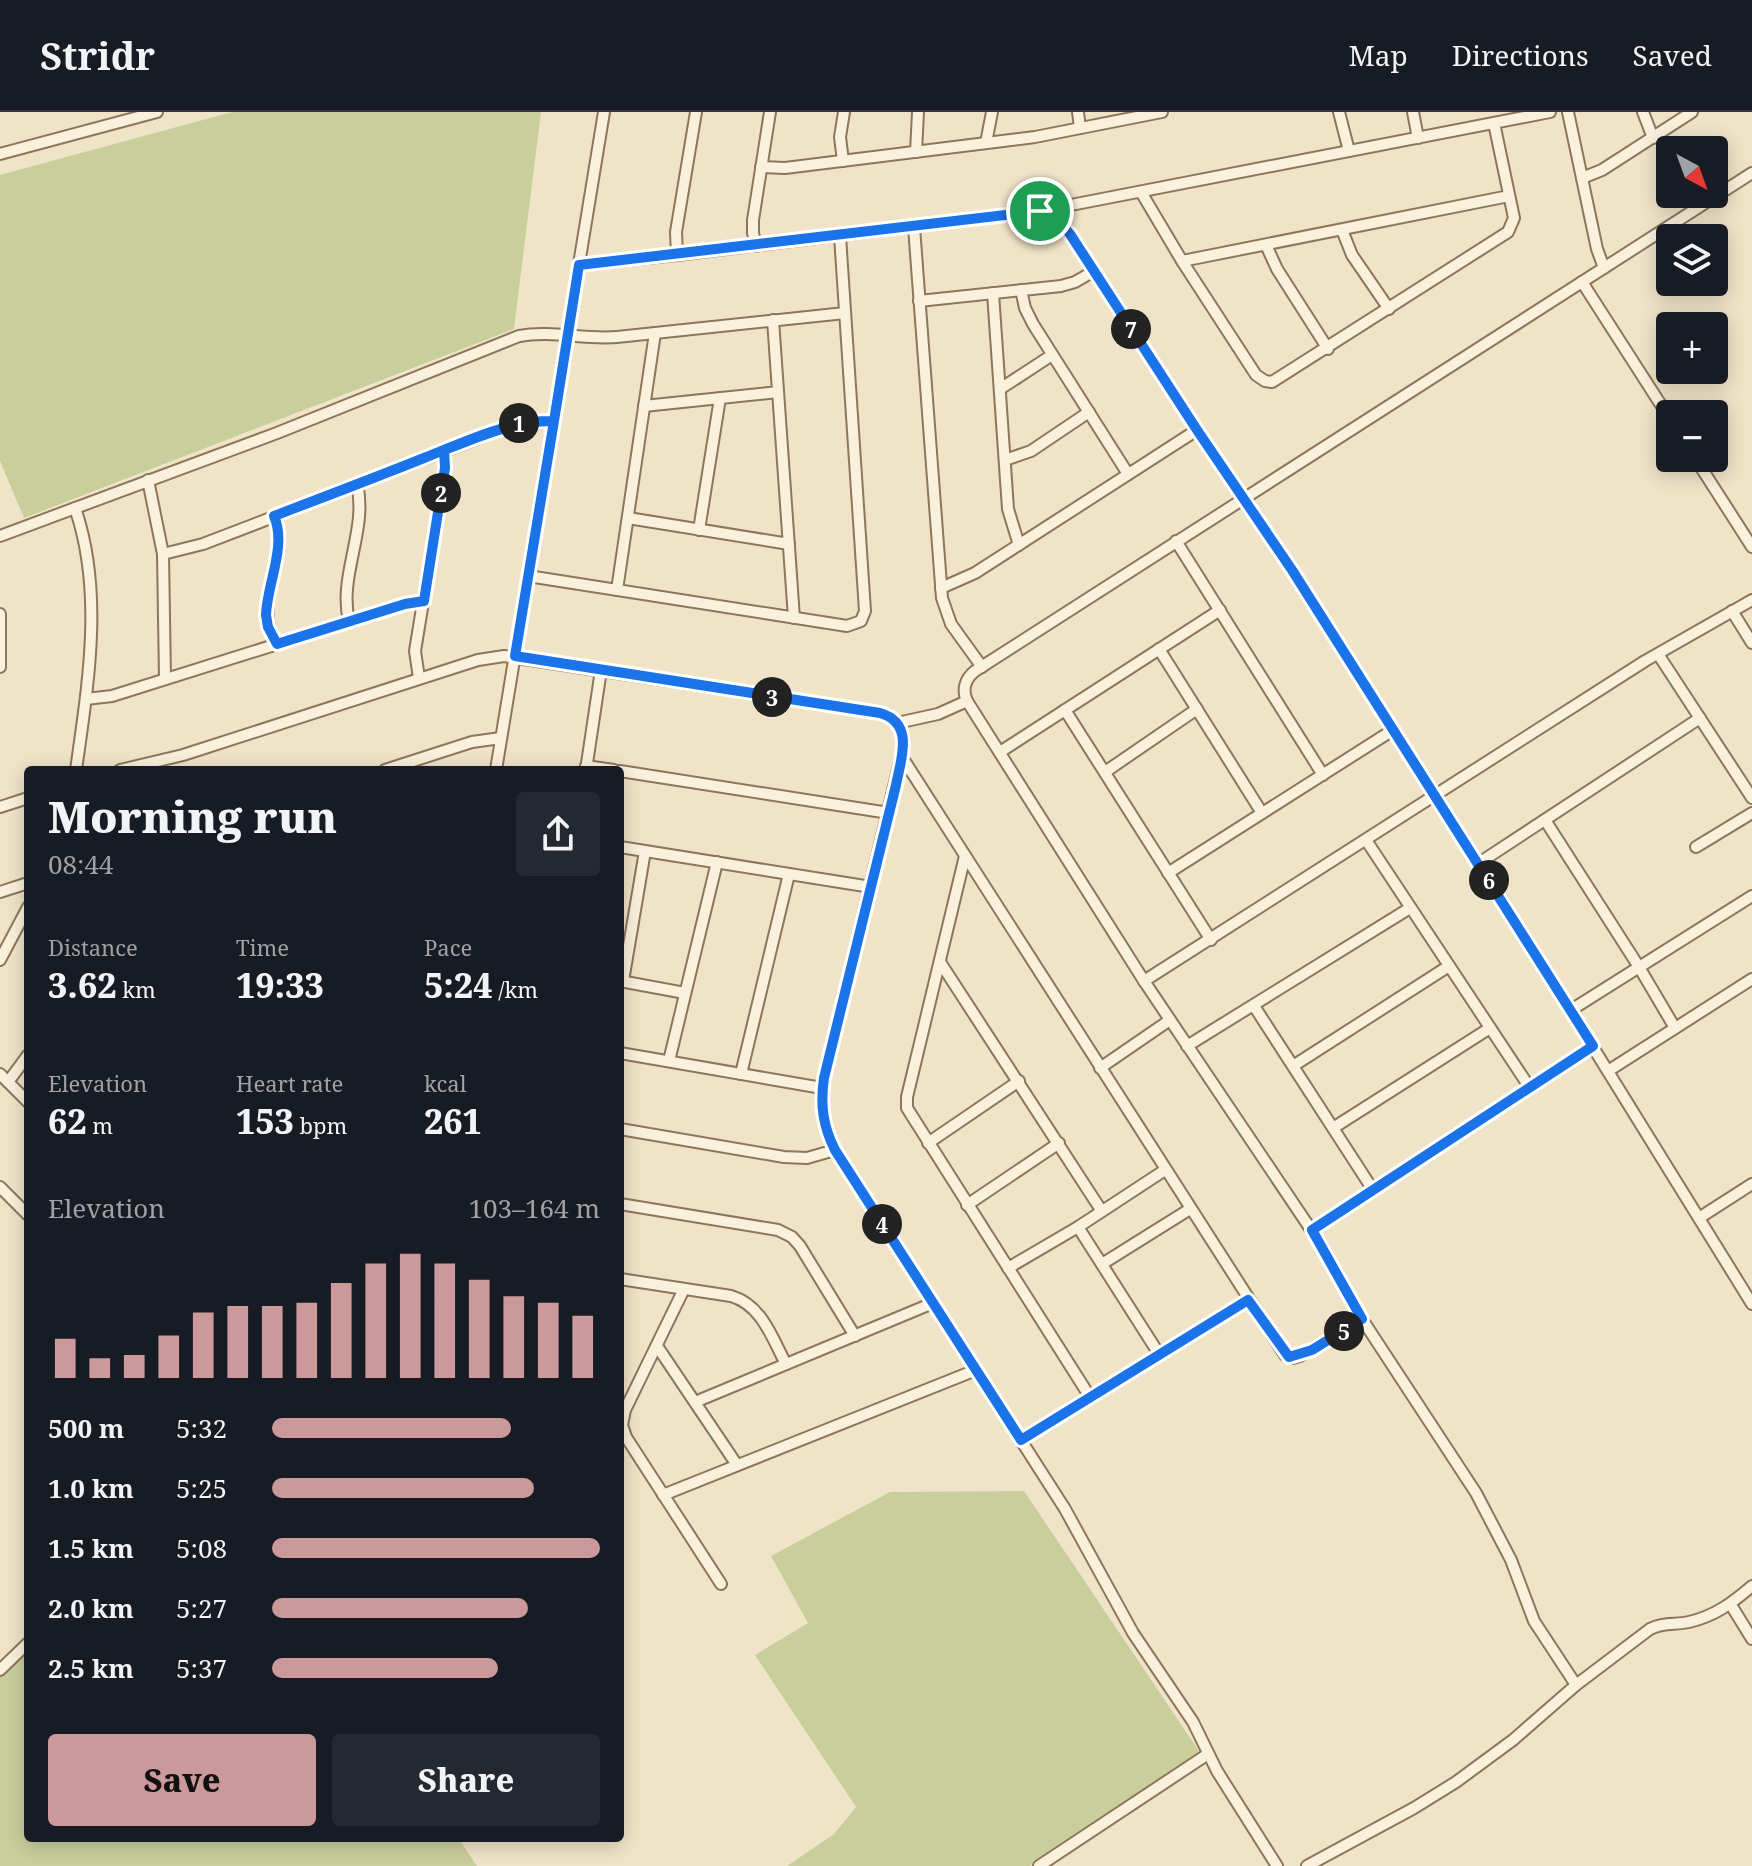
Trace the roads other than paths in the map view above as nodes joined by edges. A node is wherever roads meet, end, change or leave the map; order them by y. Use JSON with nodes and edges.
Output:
{"nodes":[{"id":1,"x":157,"y":112,"type":"edge"},
{"id":2,"x":604,"y":112,"type":"edge"},
{"id":3,"x":696,"y":112,"type":"edge"},
{"id":4,"x":770,"y":112,"type":"edge"},
{"id":5,"x":844,"y":112,"type":"edge"},
{"id":6,"x":918,"y":112,"type":"edge"},
{"id":7,"x":992,"y":112,"type":"edge"},
{"id":8,"x":1078,"y":112,"type":"edge"},
{"id":9,"x":1162,"y":112,"type":"edge"},
{"id":10,"x":1339,"y":112,"type":"edge"},
{"id":11,"x":1413,"y":112,"type":"edge"},
{"id":12,"x":1550,"y":112,"type":"edge"},
{"id":13,"x":1568,"y":112,"type":"edge"},
{"id":14,"x":1643,"y":112,"type":"edge"},
{"id":15,"x":1692,"y":112,"type":"edge"},
{"id":16,"x":1494,"y":123,"type":"junction"},
{"id":17,"x":1080,"y":128,"type":"junction"},
{"id":18,"x":1418,"y":138,"type":"junction"},
{"id":19,"x":1653,"y":138,"type":"junction"},
{"id":20,"x":986,"y":143,"type":"junction"},
{"id":21,"x":1349,"y":151,"type":"junction"},
{"id":22,"x":916,"y":152,"type":"junction"},
{"id":23,"x":0,"y":154,"type":"edge"},
{"id":24,"x":843,"y":161,"type":"junction"},
{"id":25,"x":761,"y":167,"type":"junction"},
{"id":26,"x":1752,"y":173,"type":"edge"},
{"id":27,"x":1582,"y":178,"type":"junction"},
{"id":28,"x":1141,"y":192,"type":"junction"},
{"id":29,"x":1509,"y":196,"type":"junction"},
{"id":30,"x":1040,"y":211,"type":"junction"},
{"id":31,"x":914,"y":227,"type":"junction"},
{"id":32,"x":1342,"y":230,"type":"junction"},
{"id":33,"x":840,"y":236,"type":"junction"},
{"id":34,"x":1266,"y":245,"type":"junction"},
{"id":35,"x":756,"y":246,"type":"junction"},
{"id":36,"x":677,"y":255,"type":"junction"},
{"id":37,"x":1182,"y":261,"type":"junction"},
{"id":38,"x":579,"y":265,"type":"junction"},
{"id":39,"x":1604,"y":268,"type":"junction"},
{"id":40,"x":1094,"y":271,"type":"junction"},
{"id":41,"x":1582,"y":282,"type":"junction"},
{"id":42,"x":1021,"y":290,"type":"junction"},
{"id":43,"x":993,"y":293,"type":"junction"},
{"id":44,"x":919,"y":301,"type":"junction"},
{"id":45,"x":1389,"y":309,"type":"junction"},
{"id":46,"x":845,"y":313,"type":"junction"},
{"id":47,"x":773,"y":320,"type":"junction"},
{"id":48,"x":655,"y":333,"type":"junction"},
{"id":49,"x":568,"y":335,"type":"junction"},
{"id":50,"x":1328,"y":349,"type":"junction"},
{"id":51,"x":1052,"y":355,"type":"junction"},
{"id":52,"x":1000,"y":389,"type":"junction"},
{"id":53,"x":778,"y":392,"type":"junction"},
{"id":54,"x":720,"y":398,"type":"junction"},
{"id":55,"x":1658,"y":400,"type":"edge"},
{"id":56,"x":644,"y":406,"type":"junction"},
{"id":57,"x":1089,"y":412,"type":"junction"},
{"id":58,"x":554,"y":421,"type":"junction"},
{"id":59,"x":1197,"y":430,"type":"junction"},
{"id":60,"x":444,"y":450,"type":"junction"},
{"id":61,"x":1005,"y":460,"type":"junction"},
{"id":62,"x":1704,"y":472,"type":"edge"},
{"id":63,"x":1128,"y":474,"type":"junction"},
{"id":64,"x":148,"y":480,"type":"junction"},
{"id":65,"x":357,"y":484,"type":"junction"},
{"id":66,"x":1242,"y":498,"type":"junction"},
{"id":67,"x":75,"y":508,"type":"junction"},
{"id":68,"x":274,"y":516,"type":"junction"},
{"id":69,"x":628,"y":518,"type":"junction"},
{"id":70,"x":699,"y":530,"type":"junction"},
{"id":71,"x":0,"y":536,"type":"edge"},
{"id":72,"x":1176,"y":541,"type":"junction"},
{"id":73,"x":789,"y":544,"type":"junction"},
{"id":74,"x":1019,"y":545,"type":"junction"},
{"id":75,"x":1752,"y":547,"type":"edge"},
{"id":76,"x":163,"y":554,"type":"junction"},
{"id":77,"x":528,"y":576,"type":"junction"},
{"id":78,"x":941,"y":588,"type":"junction"},
{"id":79,"x":617,"y":590,"type":"junction"},
{"id":80,"x":1752,"y":600,"type":"edge"},
{"id":81,"x":424,"y":601,"type":"junction"},
{"id":82,"x":1220,"y":610,"type":"junction"},
{"id":83,"x":1732,"y":611,"type":"junction"},
{"id":84,"x":0,"y":614,"type":"edge"},
{"id":85,"x":794,"y":618,"type":"junction"},
{"id":86,"x":349,"y":621,"type":"junction"},
{"id":87,"x":1752,"y":643,"type":"edge"},
{"id":88,"x":277,"y":644,"type":"junction"},
{"id":89,"x":1159,"y":649,"type":"junction"},
{"id":90,"x":1658,"y":654,"type":"junction"},
{"id":91,"x":515,"y":656,"type":"junction"},
{"id":92,"x":0,"y":667,"type":"edge"},
{"id":93,"x":982,"y":667,"type":"junction"},
{"id":94,"x":601,"y":670,"type":"junction"},
{"id":95,"x":419,"y":678,"type":"junction"},
{"id":96,"x":165,"y":679,"type":"junction"},
{"id":97,"x":86,"y":699,"type":"junction"},
{"id":98,"x":967,"y":701,"type":"junction"},
{"id":99,"x":1197,"y":709,"type":"junction"},
{"id":100,"x":1065,"y":710,"type":"junction"},
{"id":101,"x":1700,"y":718,"type":"junction"},
{"id":102,"x":897,"y":723,"type":"junction"},
{"id":103,"x":1393,"y":730,"type":"junction"},
{"id":104,"x":501,"y":738,"type":"junction"},
{"id":105,"x":1000,"y":752,"type":"junction"},
{"id":106,"x":902,"y":757,"type":"junction"},
{"id":107,"x":77,"y":766,"type":"edge"},
{"id":108,"x":137,"y":766,"type":"edge"},
{"id":109,"x":398,"y":766,"type":"edge"},
{"id":110,"x":497,"y":766,"type":"edge"},
{"id":111,"x":586,"y":766,"type":"edge"},
{"id":112,"x":624,"y":771,"type":"edge"},
{"id":113,"x":1105,"y":772,"type":"junction"},
{"id":114,"x":1323,"y":775,"type":"junction"},
{"id":115,"x":1434,"y":796,"type":"junction"},
{"id":116,"x":1752,"y":798,"type":"edge"},
{"id":117,"x":24,"y":799,"type":"edge"},
{"id":118,"x":0,"y":807,"type":"edge"},
{"id":119,"x":889,"y":813,"type":"junction"},
{"id":120,"x":1262,"y":813,"type":"junction"},
{"id":121,"x":1752,"y":813,"type":"edge"},
{"id":122,"x":1545,"y":820,"type":"junction"},
{"id":123,"x":1366,"y":840,"type":"junction"},
{"id":124,"x":1696,"y":847,"type":"dead end"},
{"id":125,"x":624,"y":848,"type":"edge"},
{"id":126,"x":645,"y":851,"type":"junction"},
{"id":127,"x":965,"y":856,"type":"junction"},
{"id":128,"x":717,"y":862,"type":"junction"},
{"id":129,"x":1479,"y":863,"type":"junction"},
{"id":130,"x":1168,"y":873,"type":"junction"},
{"id":131,"x":789,"y":874,"type":"junction"},
{"id":132,"x":24,"y":884,"type":"edge"},
{"id":133,"x":871,"y":887,"type":"junction"},
{"id":134,"x":0,"y":892,"type":"edge"},
{"id":135,"x":1752,"y":896,"type":"edge"},
{"id":136,"x":1410,"y":908,"type":"junction"},
{"id":137,"x":24,"y":915,"type":"edge"},
{"id":138,"x":1211,"y":940,"type":"junction"},
{"id":139,"x":0,"y":960,"type":"edge"},
{"id":140,"x":940,"y":962,"type":"junction"},
{"id":141,"x":624,"y":965,"type":"edge"},
{"id":142,"x":1449,"y":966,"type":"junction"},
{"id":143,"x":1639,"y":967,"type":"junction"},
{"id":144,"x":1752,"y":979,"type":"edge"},
{"id":145,"x":1144,"y":981,"type":"junction"},
{"id":146,"x":624,"y":982,"type":"edge"},
{"id":147,"x":685,"y":993,"type":"junction"},
{"id":148,"x":1254,"y":1006,"type":"junction"},
{"id":149,"x":1571,"y":1010,"type":"junction"},
{"id":150,"x":1170,"y":1020,"type":"junction"},
{"id":151,"x":1490,"y":1028,"type":"junction"},
{"id":152,"x":1675,"y":1028,"type":"junction"},
{"id":153,"x":1187,"y":1046,"type":"junction"},
{"id":154,"x":1593,"y":1046,"type":"junction"},
{"id":155,"x":624,"y":1054,"type":"edge"},
{"id":156,"x":24,"y":1059,"type":"edge"},
{"id":157,"x":669,"y":1061,"type":"junction"},
{"id":158,"x":1293,"y":1066,"type":"junction"},
{"id":159,"x":1100,"y":1068,"type":"junction"},
{"id":160,"x":1608,"y":1071,"type":"junction"},
{"id":161,"x":741,"y":1074,"type":"junction"},
{"id":162,"x":4,"y":1078,"type":"edge"},
{"id":163,"x":1019,"y":1081,"type":"junction"},
{"id":164,"x":822,"y":1088,"type":"junction"},
{"id":165,"x":1530,"y":1088,"type":"junction"},
{"id":166,"x":24,"y":1098,"type":"edge"},
{"id":167,"x":1333,"y":1128,"type":"junction"},
{"id":168,"x":624,"y":1130,"type":"edge"},
{"id":169,"x":928,"y":1143,"type":"junction"},
{"id":170,"x":1059,"y":1143,"type":"junction"},
{"id":171,"x":835,"y":1150,"type":"junction"},
{"id":172,"x":1165,"y":1170,"type":"junction"},
{"id":173,"x":1752,"y":1184,"type":"edge"},
{"id":174,"x":0,"y":1187,"type":"edge"},
{"id":175,"x":1373,"y":1190,"type":"junction"},
{"id":176,"x":624,"y":1205,"type":"edge"},
{"id":177,"x":967,"y":1205,"type":"junction"},
{"id":178,"x":1190,"y":1209,"type":"junction"},
{"id":179,"x":1101,"y":1210,"type":"junction"},
{"id":180,"x":24,"y":1211,"type":"edge"},
{"id":181,"x":1699,"y":1218,"type":"junction"},
{"id":182,"x":1078,"y":1227,"type":"junction"},
{"id":183,"x":1312,"y":1230,"type":"junction"},
{"id":184,"x":1102,"y":1264,"type":"junction"},
{"id":185,"x":1008,"y":1268,"type":"junction"},
{"id":186,"x":624,"y":1280,"type":"edge"},
{"id":187,"x":684,"y":1289,"type":"junction"},
{"id":188,"x":1248,"y":1300,"type":"junction"},
{"id":189,"x":933,"y":1303,"type":"junction"},
{"id":190,"x":1752,"y":1304,"type":"edge"},
{"id":191,"x":1362,"y":1319,"type":"junction"},
{"id":192,"x":855,"y":1336,"type":"junction"},
{"id":193,"x":657,"y":1346,"type":"junction"},
{"id":194,"x":1159,"y":1354,"type":"junction"},
{"id":195,"x":786,"y":1364,"type":"junction"},
{"id":196,"x":976,"y":1370,"type":"junction"},
{"id":197,"x":1090,"y":1397,"type":"junction"},
{"id":198,"x":695,"y":1402,"type":"junction"},
{"id":199,"x":624,"y":1415,"type":"edge"},
{"id":200,"x":624,"y":1431,"type":"edge"},
{"id":201,"x":1021,"y":1440,"type":"junction"},
{"id":202,"x":737,"y":1465,"type":"junction"},
{"id":203,"x":663,"y":1495,"type":"junction"},
{"id":204,"x":721,"y":1584,"type":"dead end"},
{"id":205,"x":1752,"y":1586,"type":"edge"},
{"id":206,"x":1731,"y":1605,"type":"junction"},
{"id":207,"x":1752,"y":1639,"type":"edge"},
{"id":208,"x":24,"y":1647,"type":"edge"},
{"id":209,"x":0,"y":1670,"type":"edge"},
{"id":210,"x":1576,"y":1685,"type":"junction"},
{"id":211,"x":1208,"y":1754,"type":"junction"},
{"id":212,"x":1039,"y":1866,"type":"edge"},
{"id":213,"x":1277,"y":1866,"type":"edge"},
{"id":214,"x":1307,"y":1866,"type":"edge"}],
"edges":[{"from":1,"to":23,"type":"street"},
{"from":2,"to":38,"type":"street"},
{"from":3,"to":36,"type":"street"},
{"from":4,"to":25,"type":"street"},
{"from":5,"to":24,"type":"street"},
{"from":6,"to":22,"type":"street"},
{"from":7,"to":20,"type":"street"},
{"from":8,"to":17,"type":"street"},
{"from":9,"to":17,"type":"street"},
{"from":10,"to":21,"type":"street"},
{"from":11,"to":18,"type":"street"},
{"from":12,"to":16,"type":"street"},
{"from":13,"to":27,"type":"street"},
{"from":14,"to":19,"type":"street"},
{"from":15,"to":19,"type":"street"},
{"from":16,"to":18,"type":"street"},
{"from":16,"to":29,"type":"street"},
{"from":17,"to":20,"type":"street"},
{"from":18,"to":21,"type":"street"},
{"from":19,"to":27,"type":"street"},
{"from":20,"to":22,"type":"street"},
{"from":21,"to":28,"type":"street"},
{"from":22,"to":24,"type":"street"},
{"from":24,"to":25,"type":"street"},
{"from":25,"to":35,"type":"street"},
{"from":26,"to":39,"type":"street"},
{"from":27,"to":39,"type":"street"},
{"from":28,"to":30,"type":"street"},
{"from":28,"to":37,"type":"street"},
{"from":29,"to":32,"type":"street"},
{"from":29,"to":45,"type":"street"},
{"from":30,"to":31,"type":"street"},
{"from":30,"to":40,"type":"street"},
{"from":31,"to":33,"type":"street"},
{"from":31,"to":44,"type":"street"},
{"from":32,"to":34,"type":"street"},
{"from":32,"to":45,"type":"street"},
{"from":33,"to":35,"type":"street"},
{"from":33,"to":46,"type":"street"},
{"from":34,"to":37,"type":"street"},
{"from":34,"to":50,"type":"street"},
{"from":35,"to":36,"type":"street"},
{"from":36,"to":38,"type":"street"},
{"from":37,"to":50,"type":"street"},
{"from":38,"to":49,"type":"street"},
{"from":39,"to":41,"type":"street"},
{"from":40,"to":42,"type":"street"},
{"from":40,"to":59,"type":"street"},
{"from":41,"to":55,"type":"street"},
{"from":41,"to":66,"type":"street"},
{"from":42,"to":43,"type":"street"},
{"from":42,"to":51,"type":"street"},
{"from":43,"to":44,"type":"street"},
{"from":43,"to":52,"type":"street"},
{"from":44,"to":78,"type":"street"},
{"from":45,"to":50,"type":"street"},
{"from":46,"to":47,"type":"street"},
{"from":46,"to":85,"type":"street"},
{"from":47,"to":48,"type":"street"},
{"from":47,"to":53,"type":"street"},
{"from":48,"to":49,"type":"street"},
{"from":48,"to":56,"type":"street"},
{"from":49,"to":58,"type":"street"},
{"from":49,"to":64,"type":"street"},
{"from":51,"to":52,"type":"street"},
{"from":51,"to":57,"type":"street"},
{"from":52,"to":61,"type":"street"},
{"from":53,"to":54,"type":"street"},
{"from":53,"to":73,"type":"street"},
{"from":54,"to":56,"type":"street"},
{"from":54,"to":70,"type":"street"},
{"from":56,"to":69,"type":"street"},
{"from":57,"to":61,"type":"street"},
{"from":57,"to":63,"type":"street"},
{"from":58,"to":60,"type":"street"},
{"from":58,"to":77,"type":"street"},
{"from":59,"to":63,"type":"street"},
{"from":59,"to":66,"type":"street"},
{"from":60,"to":65,"type":"street"},
{"from":60,"to":81,"type":"street"},
{"from":61,"to":74,"type":"street"},
{"from":62,"to":75,"type":"street"},
{"from":63,"to":74,"type":"street"},
{"from":64,"to":67,"type":"street"},
{"from":64,"to":76,"type":"street"},
{"from":65,"to":68,"type":"street"},
{"from":65,"to":86,"type":"street"},
{"from":66,"to":72,"type":"street"},
{"from":66,"to":103,"type":"street"},
{"from":67,"to":71,"type":"street"},
{"from":67,"to":97,"type":"street"},
{"from":68,"to":76,"type":"street"},
{"from":68,"to":88,"type":"street"},
{"from":69,"to":70,"type":"street"},
{"from":69,"to":79,"type":"street"},
{"from":70,"to":73,"type":"street"},
{"from":72,"to":82,"type":"street"},
{"from":72,"to":93,"type":"street"},
{"from":73,"to":85,"type":"street"},
{"from":74,"to":78,"type":"street"},
{"from":76,"to":96,"type":"street"},
{"from":77,"to":79,"type":"street"},
{"from":77,"to":91,"type":"street"},
{"from":78,"to":93,"type":"street"},
{"from":79,"to":85,"type":"street"},
{"from":80,"to":83,"type":"street"},
{"from":81,"to":86,"type":"street"},
{"from":81,"to":95,"type":"street"},
{"from":82,"to":89,"type":"street"},
{"from":82,"to":114,"type":"street"},
{"from":83,"to":87,"type":"street"},
{"from":83,"to":90,"type":"street"},
{"from":84,"to":92,"type":"street"},
{"from":86,"to":88,"type":"street"},
{"from":88,"to":96,"type":"street"},
{"from":89,"to":99,"type":"street"},
{"from":89,"to":100,"type":"street"},
{"from":90,"to":101,"type":"street"},
{"from":90,"to":115,"type":"street"},
{"from":91,"to":94,"type":"street"},
{"from":91,"to":95,"type":"street"},
{"from":91,"to":104,"type":"street"},
{"from":93,"to":98,"type":"street"},
{"from":94,"to":102,"type":"street"},
{"from":94,"to":111,"type":"street"},
{"from":95,"to":108,"type":"street"},
{"from":96,"to":97,"type":"street"},
{"from":97,"to":107,"type":"street"},
{"from":98,"to":102,"type":"street"},
{"from":98,"to":105,"type":"street"},
{"from":99,"to":113,"type":"street"},
{"from":99,"to":120,"type":"street"},
{"from":100,"to":105,"type":"street"},
{"from":100,"to":113,"type":"street"},
{"from":101,"to":116,"type":"street"},
{"from":101,"to":122,"type":"street"},
{"from":102,"to":106,"type":"street"},
{"from":103,"to":114,"type":"street"},
{"from":103,"to":115,"type":"street"},
{"from":104,"to":109,"type":"street"},
{"from":104,"to":110,"type":"street"},
{"from":105,"to":145,"type":"street"},
{"from":106,"to":119,"type":"street"},
{"from":106,"to":127,"type":"street"},
{"from":112,"to":119,"type":"street"},
{"from":113,"to":130,"type":"street"},
{"from":114,"to":120,"type":"street"},
{"from":115,"to":123,"type":"street"},
{"from":115,"to":129,"type":"street"},
{"from":117,"to":118,"type":"street"},
{"from":119,"to":133,"type":"street"},
{"from":120,"to":130,"type":"street"},
{"from":121,"to":124,"type":"street"},
{"from":122,"to":129,"type":"street"},
{"from":122,"to":143,"type":"street"},
{"from":123,"to":136,"type":"street"},
{"from":123,"to":138,"type":"street"},
{"from":125,"to":126,"type":"street"},
{"from":126,"to":128,"type":"street"},
{"from":126,"to":141,"type":"street"},
{"from":127,"to":140,"type":"street"},
{"from":127,"to":159,"type":"street"},
{"from":128,"to":131,"type":"street"},
{"from":128,"to":147,"type":"street"},
{"from":129,"to":149,"type":"street"},
{"from":130,"to":138,"type":"street"},
{"from":131,"to":133,"type":"street"},
{"from":131,"to":161,"type":"street"},
{"from":132,"to":134,"type":"street"},
{"from":133,"to":164,"type":"street"},
{"from":135,"to":143,"type":"street"},
{"from":136,"to":142,"type":"street"},
{"from":136,"to":148,"type":"street"},
{"from":137,"to":139,"type":"street"},
{"from":138,"to":145,"type":"street"},
{"from":140,"to":163,"type":"street"},
{"from":140,"to":169,"type":"street"},
{"from":142,"to":151,"type":"street"},
{"from":142,"to":158,"type":"street"},
{"from":143,"to":149,"type":"street"},
{"from":143,"to":152,"type":"street"},
{"from":144,"to":152,"type":"street"},
{"from":145,"to":150,"type":"street"},
{"from":146,"to":147,"type":"street"},
{"from":147,"to":157,"type":"street"},
{"from":148,"to":153,"type":"street"},
{"from":148,"to":158,"type":"street"},
{"from":149,"to":154,"type":"street"},
{"from":150,"to":153,"type":"street"},
{"from":150,"to":159,"type":"street"},
{"from":151,"to":165,"type":"street"},
{"from":151,"to":167,"type":"street"},
{"from":152,"to":160,"type":"street"},
{"from":153,"to":183,"type":"street"},
{"from":154,"to":160,"type":"street"},
{"from":154,"to":165,"type":"street"},
{"from":155,"to":157,"type":"street"},
{"from":156,"to":162,"type":"street"},
{"from":157,"to":161,"type":"street"},
{"from":158,"to":167,"type":"street"},
{"from":159,"to":172,"type":"street"},
{"from":160,"to":181,"type":"street"},
{"from":161,"to":164,"type":"street"},
{"from":162,"to":166,"type":"street"},
{"from":163,"to":169,"type":"street"},
{"from":163,"to":170,"type":"street"},
{"from":164,"to":171,"type":"street"},
{"from":165,"to":175,"type":"street"},
{"from":167,"to":175,"type":"street"},
{"from":168,"to":171,"type":"street"},
{"from":169,"to":177,"type":"street"},
{"from":170,"to":177,"type":"street"},
{"from":170,"to":179,"type":"street"},
{"from":171,"to":189,"type":"street"},
{"from":172,"to":178,"type":"street"},
{"from":172,"to":179,"type":"street"},
{"from":173,"to":181,"type":"street"},
{"from":174,"to":180,"type":"street"},
{"from":175,"to":183,"type":"street"},
{"from":176,"to":192,"type":"street"},
{"from":177,"to":185,"type":"street"},
{"from":178,"to":184,"type":"street"},
{"from":178,"to":188,"type":"street"},
{"from":179,"to":182,"type":"street"},
{"from":181,"to":190,"type":"street"},
{"from":182,"to":184,"type":"street"},
{"from":182,"to":185,"type":"street"},
{"from":183,"to":191,"type":"street"},
{"from":184,"to":194,"type":"street"},
{"from":185,"to":197,"type":"street"},
{"from":186,"to":187,"type":"street"},
{"from":187,"to":193,"type":"street"},
{"from":187,"to":195,"type":"street"},
{"from":188,"to":191,"type":"street"},
{"from":188,"to":194,"type":"street"},
{"from":189,"to":192,"type":"street"},
{"from":189,"to":196,"type":"street"},
{"from":191,"to":210,"type":"street"},
{"from":192,"to":195,"type":"street"},
{"from":193,"to":198,"type":"street"},
{"from":193,"to":199,"type":"street"},
{"from":194,"to":197,"type":"street"},
{"from":195,"to":198,"type":"street"},
{"from":196,"to":201,"type":"street"},
{"from":196,"to":202,"type":"street"},
{"from":197,"to":201,"type":"street"},
{"from":198,"to":202,"type":"street"},
{"from":200,"to":203,"type":"street"},
{"from":201,"to":211,"type":"street"},
{"from":202,"to":203,"type":"street"},
{"from":203,"to":204,"type":"street"},
{"from":205,"to":206,"type":"street"},
{"from":206,"to":207,"type":"street"},
{"from":206,"to":210,"type":"street"},
{"from":208,"to":209,"type":"street"},
{"from":210,"to":214,"type":"street"},
{"from":211,"to":212,"type":"street"},
{"from":211,"to":213,"type":"street"}]}
